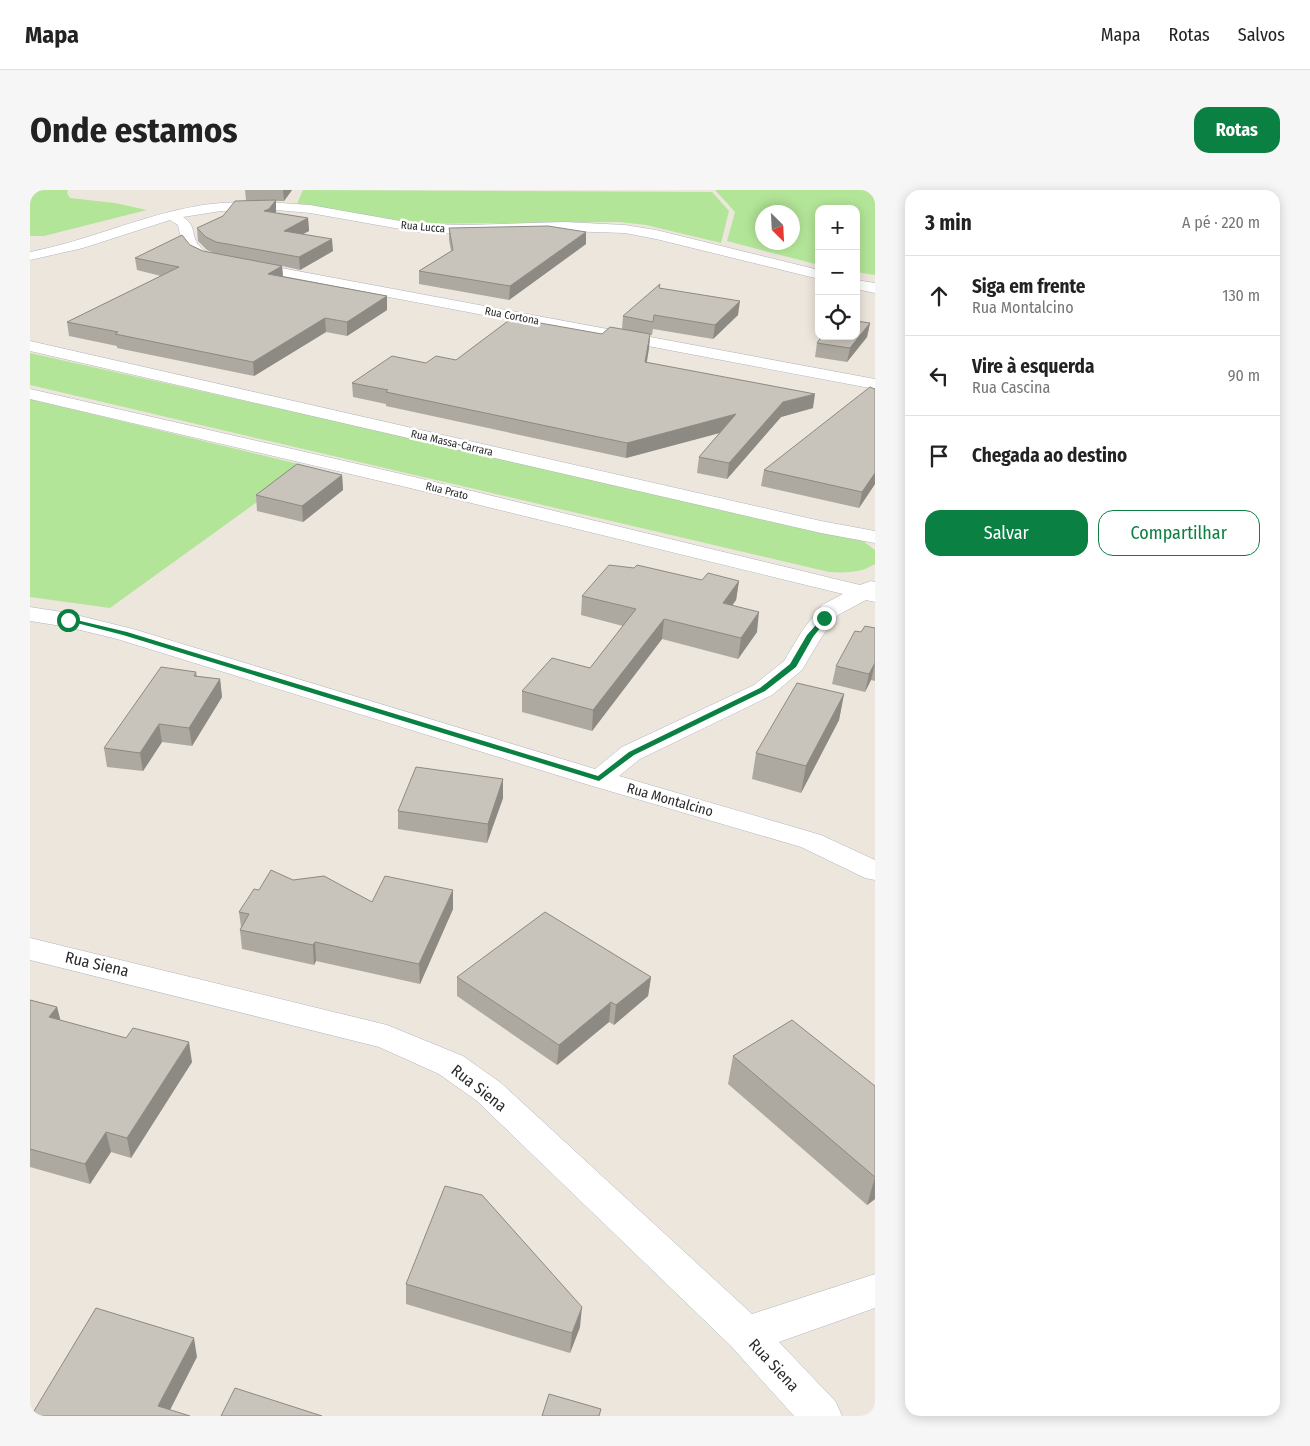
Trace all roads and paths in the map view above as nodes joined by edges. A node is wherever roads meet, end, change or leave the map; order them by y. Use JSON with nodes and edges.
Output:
{"nodes":[{"id":1,"x":172,"y":216,"type":"junction"},
{"id":2,"x":30,"y":256,"type":"edge"},
{"id":3,"x":815,"y":274,"type":"edge"},
{"id":4,"x":860,"y":285,"type":"edge"},
{"id":5,"x":875,"y":288,"type":"edge"},
{"id":6,"x":30,"y":346,"type":"edge"},
{"id":7,"x":875,"y":384,"type":"edge"},
{"id":8,"x":30,"y":394,"type":"edge"},
{"id":9,"x":875,"y":537,"type":"edge"},
{"id":10,"x":871,"y":591,"type":"edge"},
{"id":11,"x":30,"y":614,"type":"edge"},
{"id":12,"x":599,"y":779,"type":"junction"},
{"id":13,"x":875,"y":871,"type":"edge"},
{"id":14,"x":30,"y":948,"type":"edge"},
{"id":15,"x":875,"y":1291,"type":"edge"},
{"id":16,"x":745,"y":1333,"type":"junction"},
{"id":17,"x":821,"y":1416,"type":"edge"}],
"edges":[{"from":1,"to":2,"type":"street","name":"Rua Lucca"},
{"from":1,"to":3,"type":"street","name":"Rua Lucca"},
{"from":1,"to":7,"type":"street","name":"Rua Cortona"},
{"from":4,"to":5,"type":"street"},
{"from":6,"to":9,"type":"street","name":"Rua Massa-Carrara"},
{"from":8,"to":10,"type":"street","name":"Rua Prato"},
{"from":10,"to":12,"type":"street"},
{"from":11,"to":12,"type":"street","name":"Rua Montalcino"},
{"from":12,"to":13,"type":"street","name":"Rua Montalcino"},
{"from":14,"to":16,"type":"street","name":"Rua Siena"},
{"from":15,"to":16,"type":"street"},
{"from":16,"to":17,"type":"street","name":"Rua Siena"}]}
